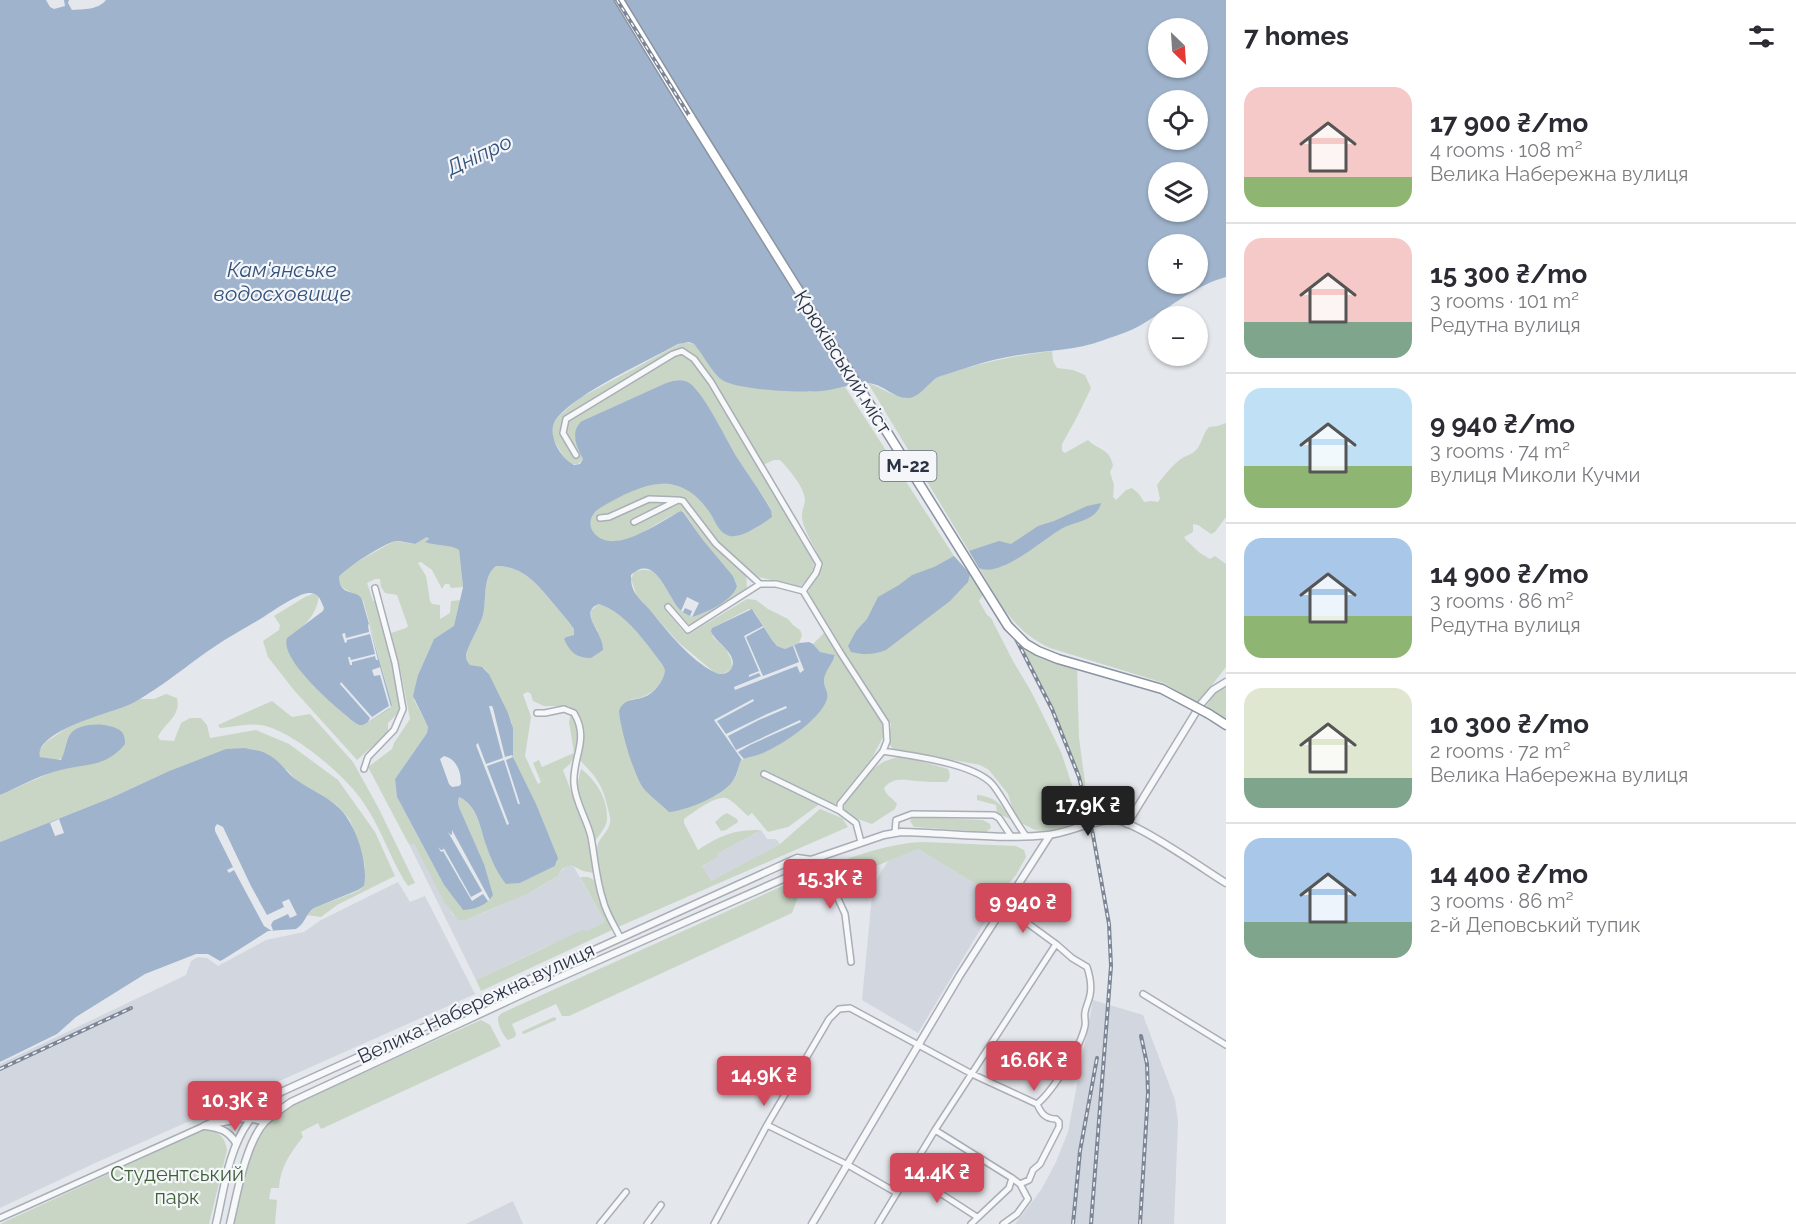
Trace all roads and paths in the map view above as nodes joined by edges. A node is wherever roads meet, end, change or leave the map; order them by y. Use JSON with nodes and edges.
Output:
{"nodes":[{"id":1,"x":619,"y":0,"type":"edge"},
{"id":2,"x":576,"y":455,"type":"dead end"},
{"id":3,"x":678,"y":500,"type":"junction"},
{"id":4,"x":600,"y":518,"type":"dead end"},
{"id":5,"x":634,"y":522,"type":"dead end"},
{"id":6,"x":760,"y":584,"type":"junction"},
{"id":7,"x":375,"y":588,"type":"dead end"},
{"id":8,"x":803,"y":591,"type":"junction"},
{"id":9,"x":668,"y":607,"type":"dead end"},
{"id":10,"x":1226,"y":682,"type":"edge"},
{"id":11,"x":537,"y":713,"type":"dead end"},
{"id":12,"x":1226,"y":725,"type":"edge"},
{"id":13,"x":883,"y":751,"type":"junction"},
{"id":14,"x":364,"y":769,"type":"dead end"},
{"id":15,"x":764,"y":774,"type":"dead end"},
{"id":16,"x":840,"y":810,"type":"junction"},
{"id":17,"x":1127,"y":824,"type":"junction"},
{"id":18,"x":895,"y":833,"type":"junction"},
{"id":19,"x":1050,"y":835,"type":"junction"},
{"id":20,"x":1011,"y":836,"type":"junction"},
{"id":21,"x":1026,"y":836,"type":"junction"},
{"id":22,"x":861,"y":842,"type":"junction"},
{"id":23,"x":819,"y":857,"type":"junction"},
{"id":24,"x":811,"y":860,"type":"junction"},
{"id":25,"x":1226,"y":883,"type":"edge"},
{"id":26,"x":1004,"y":906,"type":"junction"},
{"id":27,"x":620,"y":937,"type":"junction"},
{"id":28,"x":1056,"y":944,"type":"junction"},
{"id":29,"x":851,"y":962,"type":"dead end"},
{"id":30,"x":1143,"y":994,"type":"dead end"},
{"id":31,"x":918,"y":1043,"type":"junction"},
{"id":32,"x":1226,"y":1045,"type":"edge"},
{"id":33,"x":972,"y":1074,"type":"junction"},
{"id":34,"x":281,"y":1092,"type":"junction"},
{"id":35,"x":1037,"y":1104,"type":"junction"},
{"id":36,"x":250,"y":1119,"type":"junction"},
{"id":37,"x":265,"y":1122,"type":"junction"},
{"id":38,"x":767,"y":1125,"type":"junction"},
{"id":39,"x":204,"y":1126,"type":"junction"},
{"id":40,"x":935,"y":1130,"type":"junction"},
{"id":41,"x":236,"y":1143,"type":"junction"},
{"id":42,"x":848,"y":1165,"type":"junction"},
{"id":43,"x":909,"y":1173,"type":"junction"},
{"id":44,"x":1012,"y":1178,"type":"junction"},
{"id":45,"x":1020,"y":1184,"type":"junction"},
{"id":46,"x":626,"y":1192,"type":"dead end"},
{"id":47,"x":897,"y":1193,"type":"junction"},
{"id":48,"x":661,"y":1205,"type":"dead end"},
{"id":49,"x":977,"y":1217,"type":"junction"},
{"id":50,"x":0,"y":1218,"type":"edge"},
{"id":51,"x":216,"y":1224,"type":"edge"},
{"id":52,"x":230,"y":1224,"type":"edge"},
{"id":53,"x":600,"y":1224,"type":"edge"},
{"id":54,"x":647,"y":1224,"type":"edge"},
{"id":55,"x":714,"y":1224,"type":"edge"},
{"id":56,"x":812,"y":1224,"type":"edge"},
{"id":57,"x":878,"y":1224,"type":"edge"},
{"id":58,"x":971,"y":1224,"type":"edge"},
{"id":59,"x":1003,"y":1224,"type":"edge"}],
"edges":[{"from":1,"to":12,"type":"highway","name":"Крюківський міст","number":"М-22","bridge":true},
{"from":2,"to":8,"type":"street"},
{"from":3,"to":4,"type":"street"},
{"from":3,"to":5,"type":"street"},
{"from":3,"to":6,"type":"street"},
{"from":6,"to":8,"type":"street"},
{"from":6,"to":9,"type":"street"},
{"from":7,"to":14,"type":"street"},
{"from":8,"to":13,"type":"street"},
{"from":10,"to":17,"type":"street"},
{"from":11,"to":27,"type":"street"},
{"from":13,"to":16,"type":"street"},
{"from":13,"to":21,"type":"street"},
{"from":15,"to":16,"type":"street"},
{"from":16,"to":22,"type":"street"},
{"from":17,"to":19,"type":"street","name":"Велика Набережна вулиця"},
{"from":17,"to":25,"type":"street"},
{"from":18,"to":20,"type":"street","name":"Велика Набережна вулиця"},
{"from":18,"to":20,"type":"street"},
{"from":18,"to":22,"type":"street","name":"Велика Набережна вулиця"},
{"from":19,"to":21,"type":"street","name":"Велика Набережна вулиця"},
{"from":19,"to":26,"type":"street"},
{"from":20,"to":21,"type":"street","name":"Велика Набережна вулиця"},
{"from":22,"to":23,"type":"street","name":"Велика Набережна вулиця"},
{"from":23,"to":24,"type":"street","name":"Велика Набережна вулиця"},
{"from":23,"to":29,"type":"street"},
{"from":24,"to":27,"type":"street","name":"Велика Набережна вулиця"},
{"from":24,"to":37,"type":"street","name":"Велика Набережна вулиця"},
{"from":26,"to":28,"type":"street"},
{"from":26,"to":31,"type":"street"},
{"from":27,"to":34,"type":"street","name":"Велика Набережна вулиця"},
{"from":28,"to":33,"type":"street"},
{"from":28,"to":35,"type":"street"},
{"from":30,"to":32,"type":"street"},
{"from":31,"to":33,"type":"street"},
{"from":31,"to":38,"type":"street"},
{"from":31,"to":42,"type":"street"},
{"from":33,"to":35,"type":"street"},
{"from":33,"to":40,"type":"street"},
{"from":34,"to":36,"type":"street","name":"Велика Набережна вулиця"},
{"from":34,"to":39,"type":"street"},
{"from":35,"to":45,"type":"street"},
{"from":36,"to":37,"type":"street"},
{"from":36,"to":39,"type":"street"},
{"from":36,"to":41,"type":"street","name":"Велика Набережна вулиця"},
{"from":37,"to":52,"type":"street","name":"Велика Набережна вулиця"},
{"from":38,"to":42,"type":"street"},
{"from":38,"to":55,"type":"street"},
{"from":39,"to":41,"type":"street"},
{"from":39,"to":50,"type":"street"},
{"from":40,"to":43,"type":"street"},
{"from":40,"to":44,"type":"street"},
{"from":41,"to":51,"type":"street","name":"Велика Набережна вулиця"},
{"from":42,"to":47,"type":"street"},
{"from":42,"to":56,"type":"street"},
{"from":43,"to":47,"type":"street"},
{"from":43,"to":49,"type":"street"},
{"from":44,"to":45,"type":"street"},
{"from":44,"to":49,"type":"street"},
{"from":45,"to":59,"type":"street"},
{"from":46,"to":53,"type":"street"},
{"from":47,"to":57,"type":"street"},
{"from":48,"to":54,"type":"street"},
{"from":49,"to":58,"type":"street"}]}
